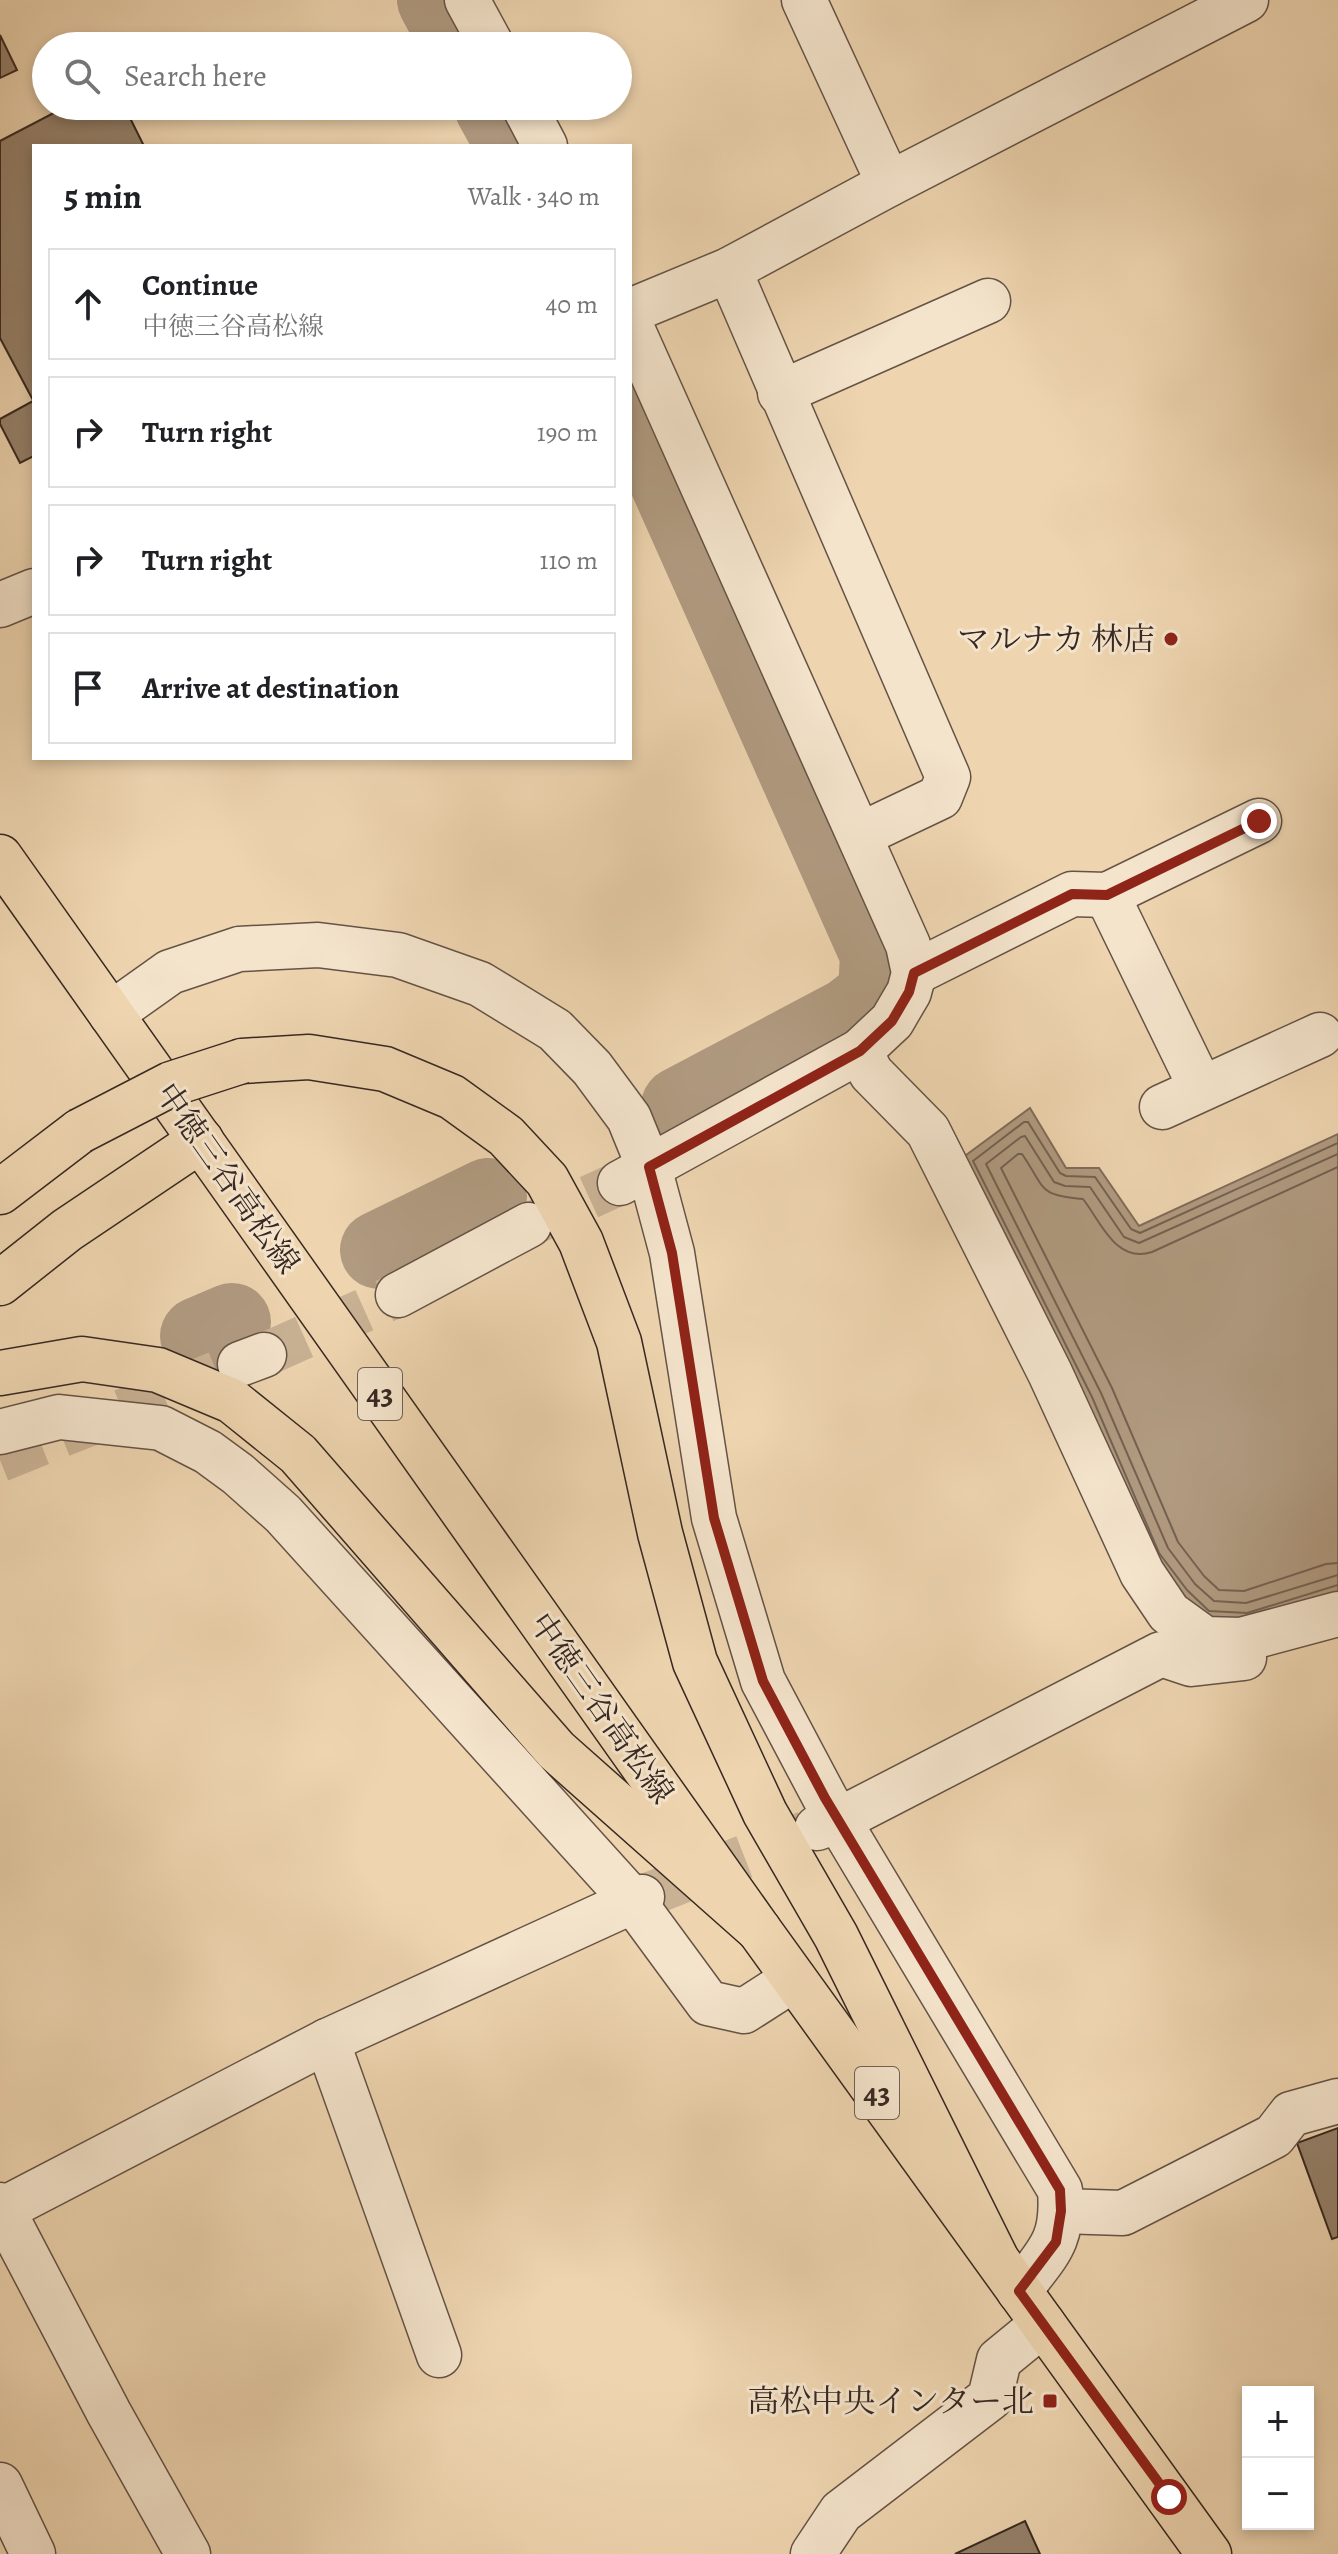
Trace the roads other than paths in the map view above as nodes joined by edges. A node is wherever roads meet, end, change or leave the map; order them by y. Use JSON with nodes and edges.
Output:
{"nodes":[{"id":1,"x":467,"y":0,"type":"edge"},
{"id":2,"x":804,"y":0,"type":"edge"},
{"id":3,"x":1246,"y":0,"type":"edge"},
{"id":4,"x":484,"y":32,"type":"edge"},
{"id":5,"x":531,"y":120,"type":"edge"},
{"id":6,"x":544,"y":144,"type":"edge"},
{"id":7,"x":889,"y":184,"type":"junction"},
{"id":8,"x":729,"y":270,"type":"junction"},
{"id":9,"x":988,"y":301,"type":"dead end"},
{"id":10,"x":632,"y":325,"type":"edge"},
{"id":11,"x":632,"y":328,"type":"edge"},
{"id":12,"x":780,"y":393,"type":"junction"},
{"id":13,"x":32,"y":592,"type":"edge"},
{"id":14,"x":0,"y":605,"type":"edge"},
{"id":15,"x":1259,"y":821,"type":"dead end"},
{"id":16,"x":860,"y":835,"type":"junction"},
{"id":17,"x":0,"y":857,"type":"edge"},
{"id":18,"x":1107,"y":895,"type":"junction"},
{"id":19,"x":914,"y":973,"type":"junction"},
{"id":20,"x":111,"y":1014,"type":"junction"},
{"id":21,"x":1320,"y":1035,"type":"dead end"},
{"id":22,"x":860,"y":1051,"type":"junction"},
{"id":23,"x":1201,"y":1088,"type":"junction"},
{"id":24,"x":1162,"y":1107,"type":"dead end"},
{"id":25,"x":201,"y":1140,"type":"junction"},
{"id":26,"x":634,"y":1175,"type":"junction"},
{"id":27,"x":0,"y":1192,"type":"edge"},
{"id":28,"x":529,"y":1225,"type":"tunnel mouth"},
{"id":29,"x":0,"y":1283,"type":"edge"},
{"id":30,"x":398,"y":1295,"type":"tunnel mouth"},
{"id":31,"x":0,"y":1373,"type":"edge"},
{"id":32,"x":0,"y":1432,"type":"edge"},
{"id":33,"x":1338,"y":1614,"type":"edge"},
{"id":34,"x":1338,"y":1622,"type":"edge"},
{"id":35,"x":828,"y":1824,"type":"junction"},
{"id":36,"x":638,"y":1899,"type":"junction"},
{"id":37,"x":759,"y":1930,"type":"junction"},
{"id":38,"x":794,"y":1979,"type":"junction"},
{"id":39,"x":327,"y":2041,"type":"junction"},
{"id":40,"x":1338,"y":2101,"type":"edge"},
{"id":41,"x":1,"y":2209,"type":"edge"},
{"id":42,"x":1061,"y":2211,"type":"junction"},
{"id":43,"x":1019,"y":2290,"type":"junction"},
{"id":44,"x":439,"y":2355,"type":"dead end"},
{"id":45,"x":3,"y":2502,"type":"edge"},
{"id":46,"x":33,"y":2554,"type":"edge"},
{"id":47,"x":188,"y":2554,"type":"edge"},
{"id":48,"x":813,"y":2554,"type":"edge"},
{"id":49,"x":1209,"y":2554,"type":"edge"}],
"edges":[{"from":1,"to":4,"type":"street"},
{"from":2,"to":7,"type":"street"},
{"from":3,"to":7,"type":"street"},
{"from":5,"to":6,"type":"street"},
{"from":7,"to":8,"type":"street"},
{"from":8,"to":10,"type":"street"},
{"from":8,"to":12,"type":"street"},
{"from":9,"to":12,"type":"street"},
{"from":11,"to":16,"type":"street"},
{"from":12,"to":16,"type":"street"},
{"from":13,"to":14,"type":"street"},
{"from":15,"to":18,"type":"street"},
{"from":16,"to":19,"type":"street"},
{"from":17,"to":20,"type":"main road","name":"中徳三谷高松線","number":"43"},
{"from":18,"to":19,"type":"street"},
{"from":18,"to":23,"type":"street"},
{"from":19,"to":22,"type":"street"},
{"from":20,"to":25,"type":"main road","name":"中徳三谷高松線","number":"43"},
{"from":20,"to":26,"type":"street"},
{"from":21,"to":23,"type":"street"},
{"from":22,"to":26,"type":"street"},
{"from":22,"to":33,"type":"street"},
{"from":23,"to":24,"type":"street"},
{"from":25,"to":29,"type":"main road"},
{"from":25,"to":37,"type":"main road","name":"中徳三谷高松線","number":"43"},
{"from":26,"to":35,"type":"street"},
{"from":27,"to":43,"type":"main road","bridge":true},
{"from":28,"to":30,"type":"street"},
{"from":31,"to":37,"type":"main road"},
{"from":32,"to":36,"type":"street"},
{"from":34,"to":35,"type":"street"},
{"from":35,"to":42,"type":"street"},
{"from":36,"to":38,"type":"street"},
{"from":36,"to":39,"type":"street"},
{"from":37,"to":38,"type":"main road","name":"中徳三谷高松線","number":"43"},
{"from":38,"to":43,"type":"main road","name":"中徳三谷高松線","number":"43"},
{"from":39,"to":41,"type":"street"},
{"from":39,"to":44,"type":"street"},
{"from":40,"to":42,"type":"street"},
{"from":41,"to":47,"type":"street"},
{"from":42,"to":43,"type":"street"},
{"from":43,"to":48,"type":"street"},
{"from":43,"to":49,"type":"main road","name":"中徳三谷高松線","number":"43"},
{"from":45,"to":46,"type":"street"}]}
